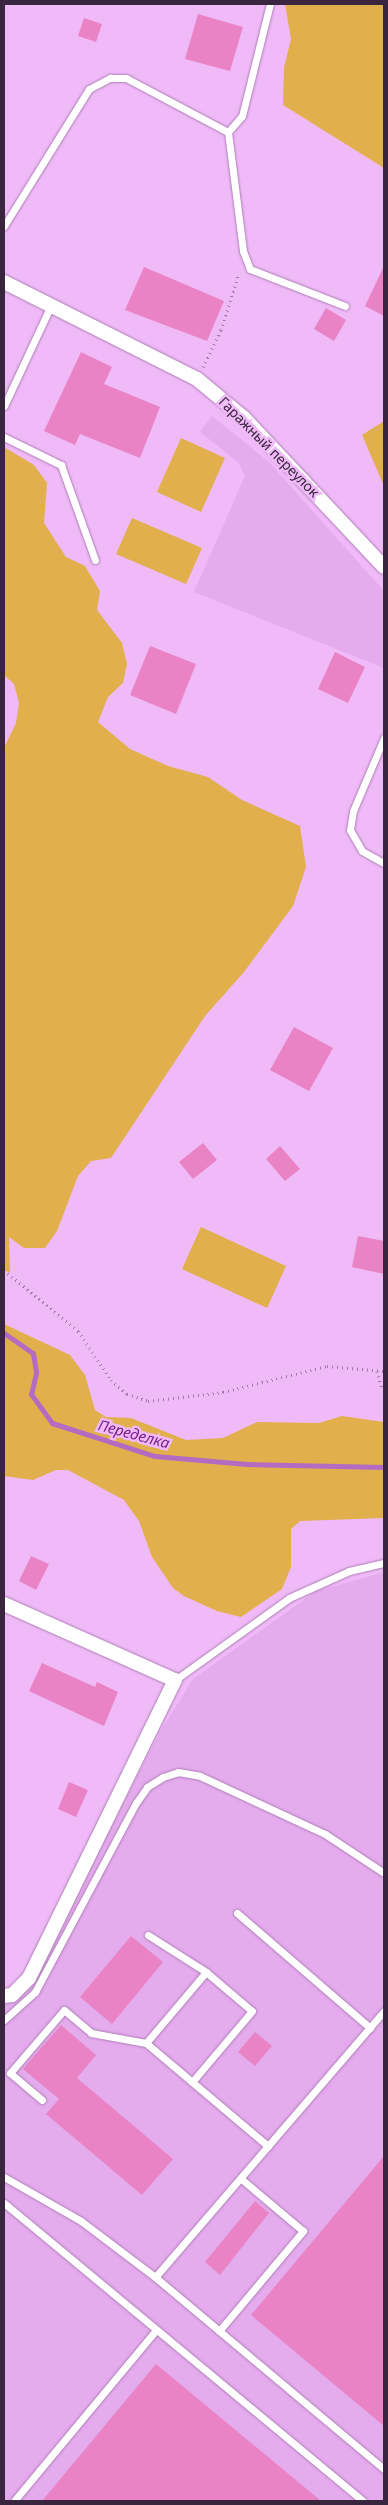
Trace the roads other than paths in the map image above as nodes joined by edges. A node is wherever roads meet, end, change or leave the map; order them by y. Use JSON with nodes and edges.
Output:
{"nodes":[{"id":1,"x":270,"y":4,"type":"edge"},
{"id":2,"x":228,"y":132,"type":"junction"},
{"id":3,"x":4,"y":226,"type":"edge"},
{"id":4,"x":4,"y":282,"type":"edge"},
{"id":5,"x":52,"y":305,"type":"junction"},
{"id":6,"x":345,"y":306,"type":"dead end"},
{"id":7,"x":4,"y":406,"type":"edge"},
{"id":8,"x":4,"y":437,"type":"edge"},
{"id":9,"x":95,"y":560,"type":"dead end"},
{"id":10,"x":384,"y":567,"type":"edge"},
{"id":11,"x":384,"y":738,"type":"edge"},
{"id":12,"x":384,"y":863,"type":"edge"},
{"id":13,"x":384,"y":1563,"type":"edge"},
{"id":14,"x":4,"y":1604,"type":"edge"},
{"id":15,"x":175,"y":1680,"type":"junction"},
{"id":16,"x":384,"y":1873,"type":"edge"},
{"id":17,"x":236,"y":1913,"type":"dead end"},
{"id":18,"x":148,"y":1935,"type":"dead end"},
{"id":19,"x":206,"y":1972,"type":"junction"},
{"id":20,"x":4,"y":1996,"type":"edge"},
{"id":21,"x":384,"y":2011,"type":"edge"},
{"id":22,"x":4,"y":2020,"type":"edge"},
{"id":23,"x":370,"y":2028,"type":"junction"},
{"id":24,"x":146,"y":2043,"type":"junction"},
{"id":25,"x":192,"y":2082,"type":"junction"},
{"id":26,"x":42,"y":2100,"type":"dead end"},
{"id":27,"x":268,"y":2146,"type":"junction"},
{"id":28,"x":4,"y":2177,"type":"edge"},
{"id":29,"x":240,"y":2178,"type":"junction"},
{"id":30,"x":4,"y":2204,"type":"edge"},
{"id":31,"x":156,"y":2277,"type":"junction"},
{"id":32,"x":156,"y":2330,"type":"junction"},
{"id":33,"x":219,"y":2331,"type":"junction"},
{"id":34,"x":384,"y":2469,"type":"edge"},
{"id":35,"x":14,"y":2501,"type":"edge"},
{"id":36,"x":363,"y":2501,"type":"edge"}],
"edges":[{"from":1,"to":2,"type":"lane"},
{"from":2,"to":3,"type":"lane"},
{"from":2,"to":6,"type":"lane"},
{"from":4,"to":5,"type":"street","name":"Гаражный переулок"},
{"from":5,"to":7,"type":"lane"},
{"from":5,"to":10,"type":"street","name":"Гаражный переулок"},
{"from":8,"to":9,"type":"lane"},
{"from":11,"to":12,"type":"lane"},
{"from":13,"to":15,"type":"lane"},
{"from":14,"to":15,"type":"street"},
{"from":15,"to":20,"type":"street"},
{"from":16,"to":22,"type":"lane"},
{"from":17,"to":23,"type":"lane"},
{"from":18,"to":19,"type":"lane"},
{"from":19,"to":24,"type":"lane"},
{"from":19,"to":25,"type":"lane"},
{"from":21,"to":23,"type":"lane"},
{"from":23,"to":27,"type":"lane"},
{"from":24,"to":25,"type":"lane"},
{"from":24,"to":26,"type":"lane"},
{"from":25,"to":27,"type":"lane"},
{"from":27,"to":29,"type":"lane"},
{"from":28,"to":31,"type":"lane"},
{"from":29,"to":31,"type":"lane"},
{"from":29,"to":33,"type":"lane"},
{"from":30,"to":32,"type":"lane"},
{"from":31,"to":33,"type":"lane"},
{"from":32,"to":35,"type":"lane"},
{"from":32,"to":36,"type":"lane"},
{"from":33,"to":34,"type":"lane"}]}
